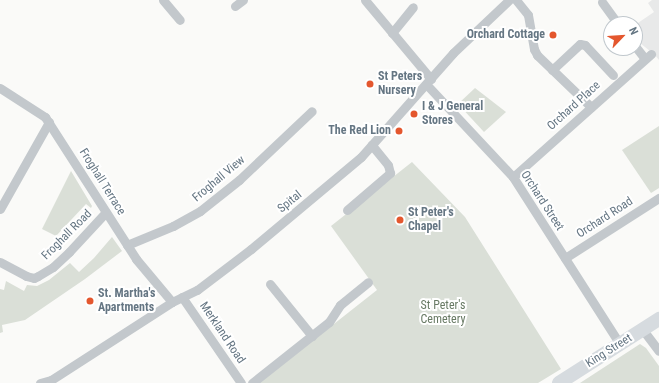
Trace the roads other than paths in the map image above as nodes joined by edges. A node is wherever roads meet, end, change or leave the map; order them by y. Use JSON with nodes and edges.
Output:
{"nodes":[{"id":1,"x":163,"y":0,"type":"edge"},
{"id":2,"x":243,"y":0,"type":"edge"},
{"id":3,"x":365,"y":0,"type":"edge"},
{"id":4,"x":509,"y":0,"type":"edge"},
{"id":5,"x":516,"y":0,"type":"edge"},
{"id":6,"x":602,"y":2,"type":"dead end"},
{"id":7,"x":235,"y":6,"type":"dead end"},
{"id":8,"x":413,"y":7,"type":"dead end"},
{"id":9,"x":612,"y":16,"type":"edge"},
{"id":10,"x":180,"y":20,"type":"dead end"},
{"id":11,"x":392,"y":33,"type":"junction"},
{"id":12,"x":643,"y":53,"type":"edge"},
{"id":13,"x":552,"y":70,"type":"junction"},
{"id":14,"x":613,"y":75,"type":"dead end"},
{"id":15,"x":428,"y":82,"type":"junction"},
{"id":16,"x":0,"y":88,"type":"edge"},
{"id":17,"x":591,"y":107,"type":"junction"},
{"id":18,"x":312,"y":112,"type":"dead end"},
{"id":19,"x":49,"y":122,"type":"junction"},
{"id":20,"x":372,"y":145,"type":"junction"},
{"id":21,"x":513,"y":177,"type":"junction"},
{"id":22,"x":659,"y":198,"type":"edge"},
{"id":23,"x":0,"y":209,"type":"edge"},
{"id":24,"x":346,"y":210,"type":"dead end"},
{"id":25,"x":106,"y":212,"type":"junction"},
{"id":26,"x":128,"y":245,"type":"junction"},
{"id":27,"x":565,"y":258,"type":"junction"},
{"id":28,"x":0,"y":262,"type":"edge"},
{"id":29,"x":368,"y":282,"type":"dead end"},
{"id":30,"x":270,"y":284,"type":"dead end"},
{"id":31,"x":182,"y":297,"type":"junction"},
{"id":32,"x":172,"y":302,"type":"junction"},
{"id":33,"x":659,"y":319,"type":"edge"},
{"id":34,"x":643,"y":330,"type":"junction"},
{"id":35,"x":312,"y":336,"type":"junction"},
{"id":36,"x":620,"y":344,"type":"junction"},
{"id":37,"x":659,"y":351,"type":"edge"},
{"id":38,"x":52,"y":381,"type":"edge"},
{"id":39,"x":40,"y":383,"type":"edge"},
{"id":40,"x":241,"y":383,"type":"edge"},
{"id":41,"x":252,"y":383,"type":"edge"},
{"id":42,"x":559,"y":383,"type":"edge"}],
"edges":[{"from":1,"to":10,"type":"street"},
{"from":2,"to":7,"type":"street"},
{"from":3,"to":11,"type":"street","name":"Orchard Street"},
{"from":4,"to":15,"type":"street","name":"Spital"},
{"from":5,"to":13,"type":"street"},
{"from":6,"to":9,"type":"street"},
{"from":8,"to":11,"type":"street"},
{"from":11,"to":15,"type":"street","name":"Orchard Street"},
{"from":12,"to":17,"type":"street","name":"Orchard Place"},
{"from":13,"to":14,"type":"street"},
{"from":13,"to":17,"type":"street"},
{"from":15,"to":20,"type":"street","name":"Spital"},
{"from":15,"to":21,"type":"street","name":"Orchard Street"},
{"from":16,"to":19,"type":"street","name":"Froghall Terrace"},
{"from":17,"to":21,"type":"street","name":"Orchard Place"},
{"from":18,"to":26,"type":"street","name":"Froghall View"},
{"from":19,"to":23,"type":"street"},
{"from":19,"to":25,"type":"street","name":"Froghall Terrace"},
{"from":20,"to":24,"type":"street"},
{"from":20,"to":31,"type":"street","name":"Spital"},
{"from":21,"to":27,"type":"street","name":"Orchard Street"},
{"from":22,"to":27,"type":"street","name":"Orchard Road"},
{"from":25,"to":26,"type":"street","name":"Froghall Terrace"},
{"from":25,"to":28,"type":"street","name":"Froghall Road"},
{"from":26,"to":32,"type":"street","name":"Froghall Terrace"},
{"from":27,"to":36,"type":"street","name":"Orchard Street"},
{"from":29,"to":35,"type":"street"},
{"from":30,"to":35,"type":"street"},
{"from":31,"to":32,"type":"street","name":"Spital"},
{"from":31,"to":40,"type":"street","name":"Merkland Road"},
{"from":32,"to":38,"type":"street","name":"Spital"},
{"from":33,"to":34,"type":"main road","name":"King Street"},
{"from":34,"to":36,"type":"main road","name":"King Street"},
{"from":34,"to":37,"type":"street"},
{"from":35,"to":41,"type":"street"},
{"from":36,"to":42,"type":"main road","name":"King Street"},
{"from":38,"to":39,"type":"street","name":"Spital"}]}
